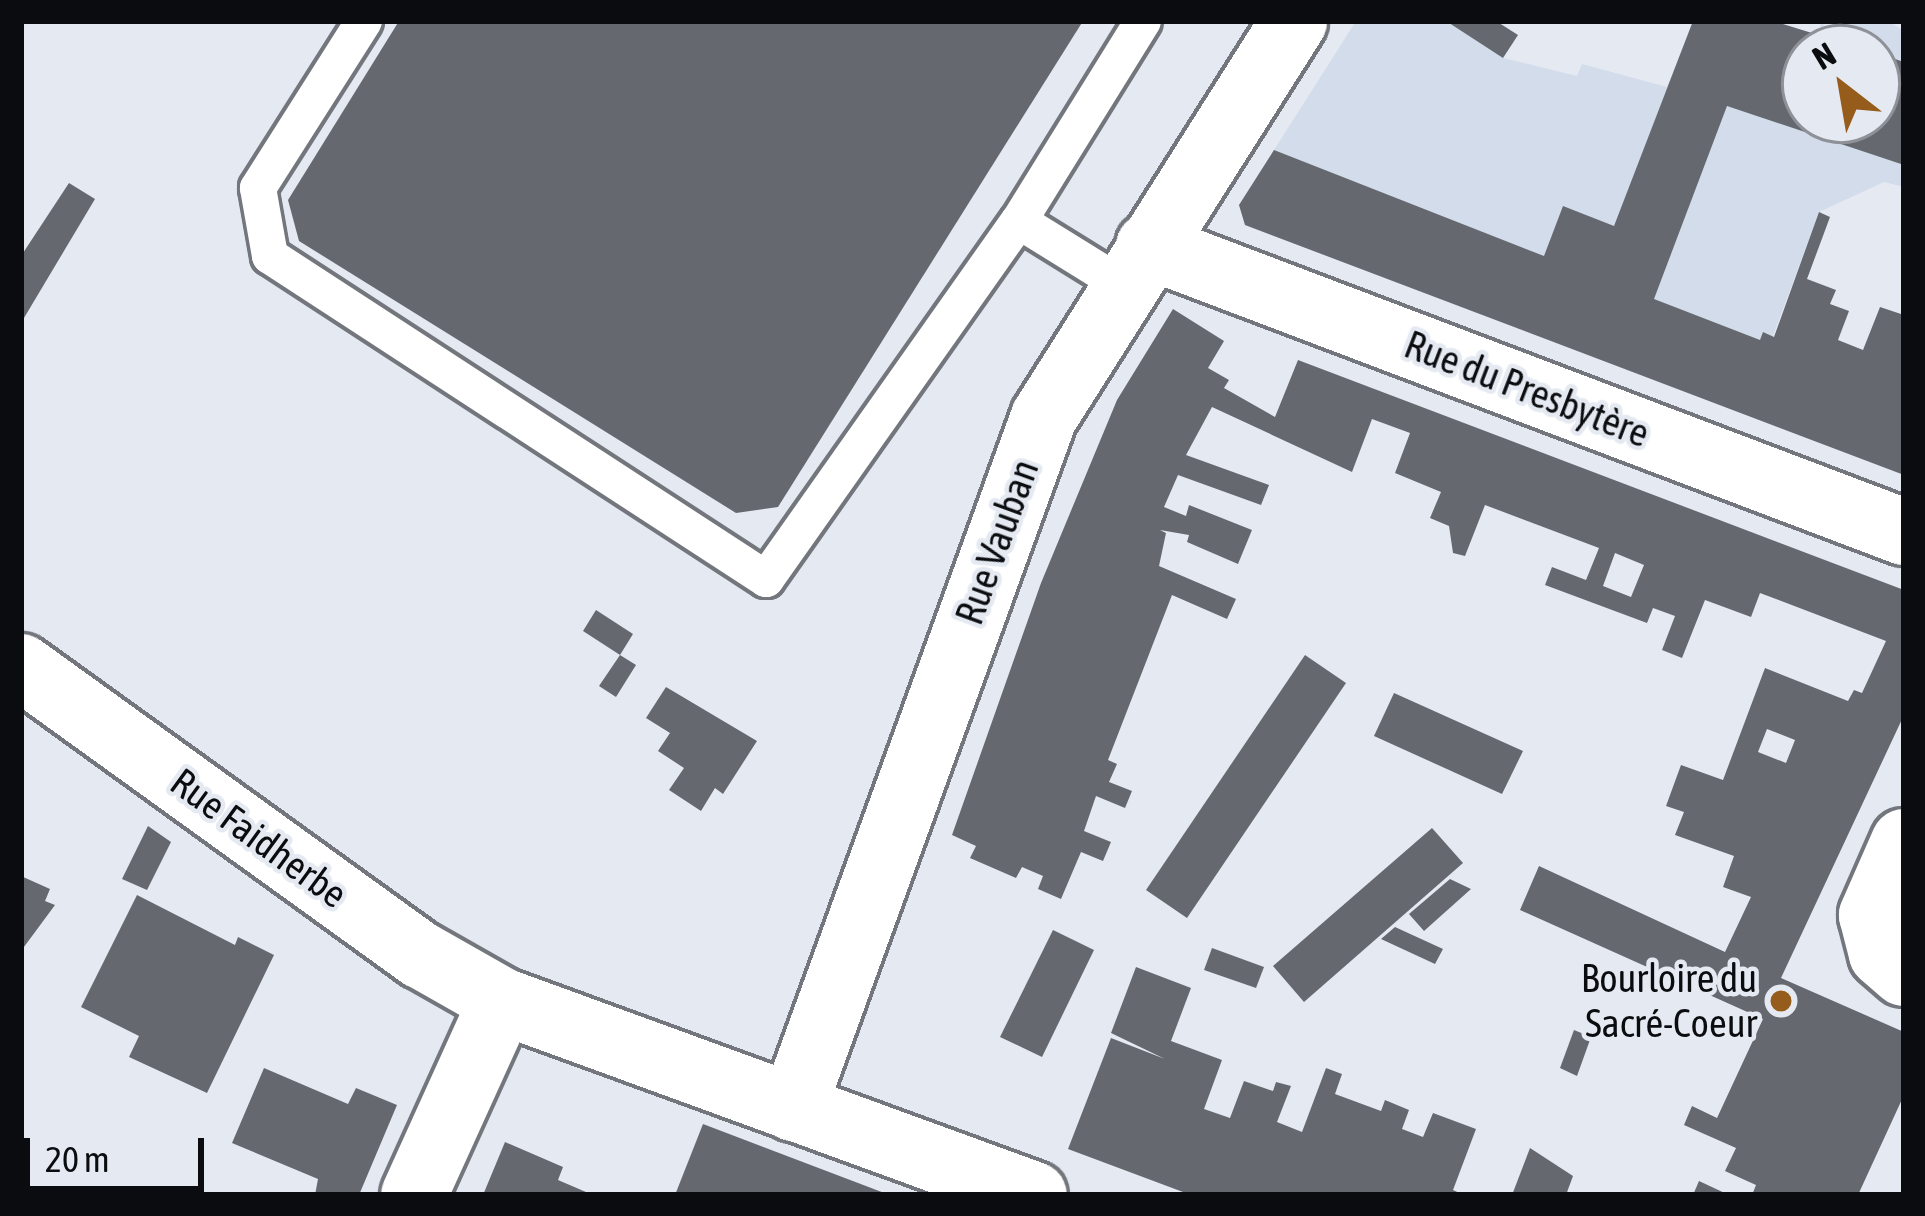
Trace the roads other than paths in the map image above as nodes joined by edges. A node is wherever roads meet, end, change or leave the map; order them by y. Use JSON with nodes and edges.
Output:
{"nodes":[{"id":1,"x":364,"y":21,"type":"edge"},
{"id":2,"x":1143,"y":21,"type":"edge"},
{"id":3,"x":1294,"y":21,"type":"edge"},
{"id":4,"x":1019,"y":221,"type":"junction"},
{"id":5,"x":1137,"y":266,"type":"junction"},
{"id":6,"x":1904,"y":532,"type":"edge"},
{"id":7,"x":21,"y":667,"type":"edge"},
{"id":8,"x":1904,"y":842,"type":"edge"},
{"id":9,"x":1904,"y":974,"type":"edge"},
{"id":10,"x":502,"y":1001,"type":"junction"},
{"id":11,"x":794,"y":1108,"type":"junction"},
{"id":12,"x":414,"y":1195,"type":"edge"},
{"id":13,"x":1034,"y":1195,"type":"edge"}],
"edges":[{"from":1,"to":4,"type":"lane"},
{"from":2,"to":4,"type":"lane"},
{"from":3,"to":5,"type":"street","name":"Rue Vauban"},
{"from":4,"to":5,"type":"lane"},
{"from":5,"to":6,"type":"street","name":"Rue du Presbytère"},
{"from":5,"to":11,"type":"street","name":"Rue Vauban"},
{"from":7,"to":10,"type":"street","name":"Rue Faidherbe"},
{"from":8,"to":9,"type":"street"},
{"from":10,"to":11,"type":"street","name":"Rue Faidherbe"},
{"from":10,"to":12,"type":"street"},
{"from":11,"to":13,"type":"street","name":"Rue Faidherbe"}]}
